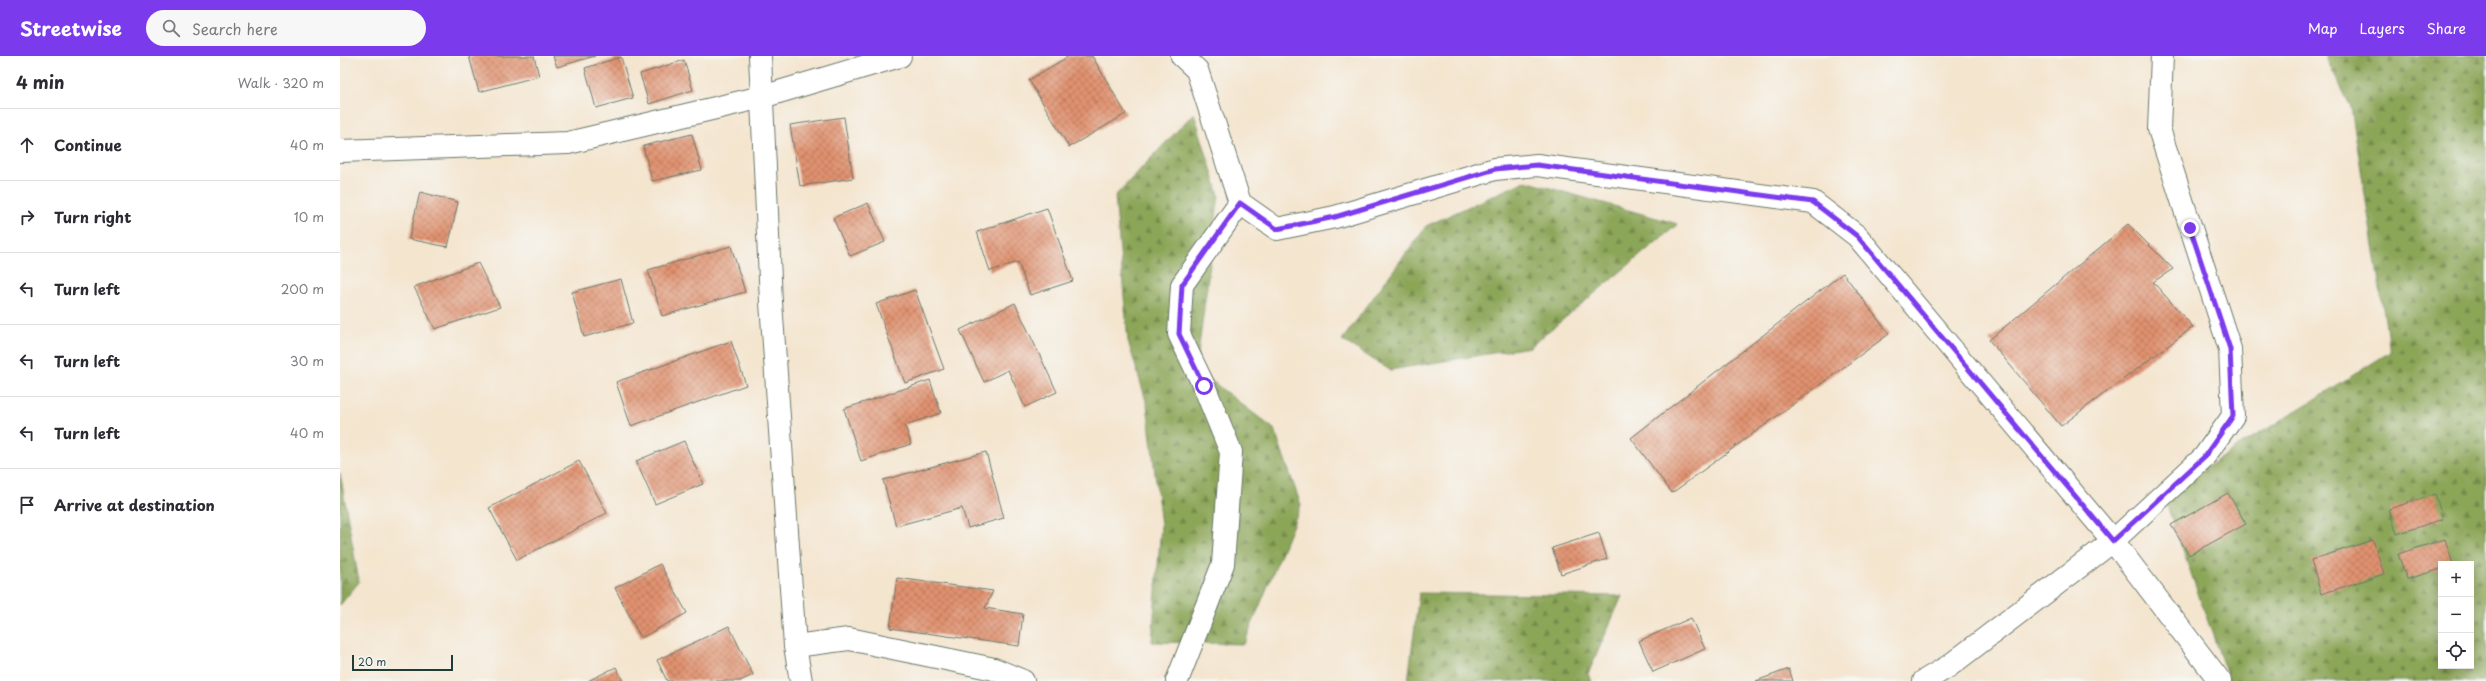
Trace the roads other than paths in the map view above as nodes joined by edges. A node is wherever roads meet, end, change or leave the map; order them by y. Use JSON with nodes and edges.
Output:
{"nodes":[{"id":1,"x":760,"y":56,"type":"edge"},
{"id":2,"x":900,"y":56,"type":"edge"},
{"id":3,"x":1182,"y":56,"type":"edge"},
{"id":4,"x":2162,"y":56,"type":"edge"},
{"id":5,"x":762,"y":97,"type":"junction"},
{"id":6,"x":340,"y":151,"type":"edge"},
{"id":7,"x":1240,"y":203,"type":"junction"},
{"id":8,"x":2113,"y":541,"type":"junction"},
{"id":9,"x":795,"y":646,"type":"junction"},
{"id":10,"x":802,"y":681,"type":"edge"},
{"id":11,"x":1023,"y":681,"type":"edge"},
{"id":12,"x":1177,"y":681,"type":"edge"},
{"id":13,"x":1924,"y":681,"type":"edge"},
{"id":14,"x":2220,"y":681,"type":"edge"}],
"edges":[{"from":1,"to":5,"type":"street"},
{"from":2,"to":5,"type":"street"},
{"from":3,"to":7,"type":"street"},
{"from":4,"to":8,"type":"street"},
{"from":5,"to":6,"type":"street"},
{"from":5,"to":9,"type":"street"},
{"from":7,"to":8,"type":"street"},
{"from":7,"to":12,"type":"street"},
{"from":8,"to":13,"type":"street"},
{"from":8,"to":14,"type":"street"},
{"from":9,"to":10,"type":"street"},
{"from":9,"to":11,"type":"street"}]}
